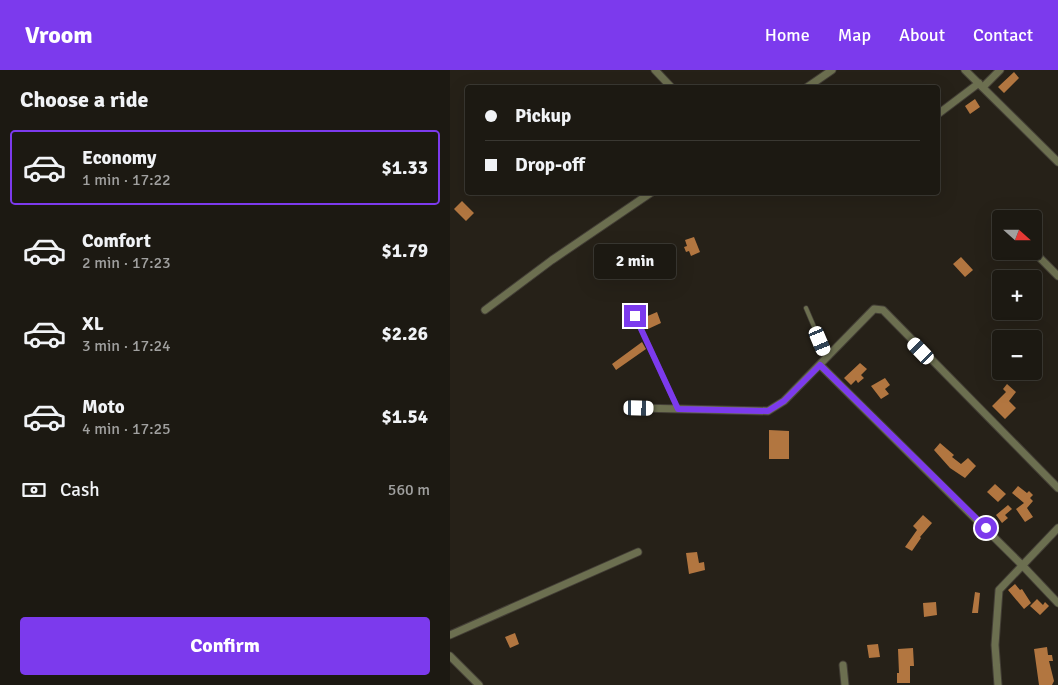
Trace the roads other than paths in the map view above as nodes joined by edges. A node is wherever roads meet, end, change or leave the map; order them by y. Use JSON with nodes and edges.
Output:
{"nodes":[{"id":1,"x":655,"y":70,"type":"edge"},
{"id":2,"x":832,"y":70,"type":"edge"},
{"id":3,"x":965,"y":70,"type":"edge"},
{"id":4,"x":1000,"y":70,"type":"edge"},
{"id":5,"x":669,"y":85,"type":"edge"},
{"id":6,"x":810,"y":85,"type":"edge"},
{"id":7,"x":981,"y":85,"type":"junction"},
{"id":8,"x":940,"y":113,"type":"edge"},
{"id":9,"x":1058,"y":162,"type":"edge"},
{"id":10,"x":648,"y":195,"type":"edge"},
{"id":11,"x":1042,"y":260,"type":"edge"},
{"id":12,"x":1058,"y":276,"type":"edge"},
{"id":13,"x":806,"y":308,"type":"dead end"},
{"id":14,"x":486,"y":310,"type":"dead end"},
{"id":15,"x":635,"y":316,"type":"dead end"},
{"id":16,"x":827,"y":357,"type":"junction"},
{"id":17,"x":820,"y":365,"type":"junction"},
{"id":18,"x":639,"y":408,"type":"dead end"},
{"id":19,"x":678,"y":409,"type":"junction"},
{"id":20,"x":1058,"y":488,"type":"edge"},
{"id":21,"x":1058,"y":528,"type":"edge"},
{"id":22,"x":638,"y":552,"type":"dead end"},
{"id":23,"x":1022,"y":565,"type":"junction"},
{"id":24,"x":1058,"y":603,"type":"edge"},
{"id":25,"x":450,"y":635,"type":"edge"},
{"id":26,"x":450,"y":656,"type":"edge"},
{"id":27,"x":842,"y":665,"type":"dead end"},
{"id":28,"x":479,"y":685,"type":"edge"},
{"id":29,"x":845,"y":685,"type":"edge"},
{"id":30,"x":998,"y":685,"type":"edge"}],
"edges":[{"from":1,"to":5,"type":"street"},
{"from":2,"to":6,"type":"street"},
{"from":3,"to":7,"type":"street"},
{"from":4,"to":7,"type":"street"},
{"from":7,"to":8,"type":"street"},
{"from":7,"to":9,"type":"street"},
{"from":10,"to":14,"type":"street"},
{"from":11,"to":12,"type":"street"},
{"from":13,"to":16,"type":"lane"},
{"from":15,"to":19,"type":"lane"},
{"from":16,"to":17,"type":"street"},
{"from":16,"to":20,"type":"street"},
{"from":17,"to":19,"type":"street"},
{"from":17,"to":23,"type":"street"},
{"from":18,"to":19,"type":"street"},
{"from":21,"to":23,"type":"street"},
{"from":22,"to":25,"type":"street"},
{"from":23,"to":24,"type":"street"},
{"from":23,"to":30,"type":"street"},
{"from":26,"to":28,"type":"street"},
{"from":27,"to":29,"type":"street"}]}
